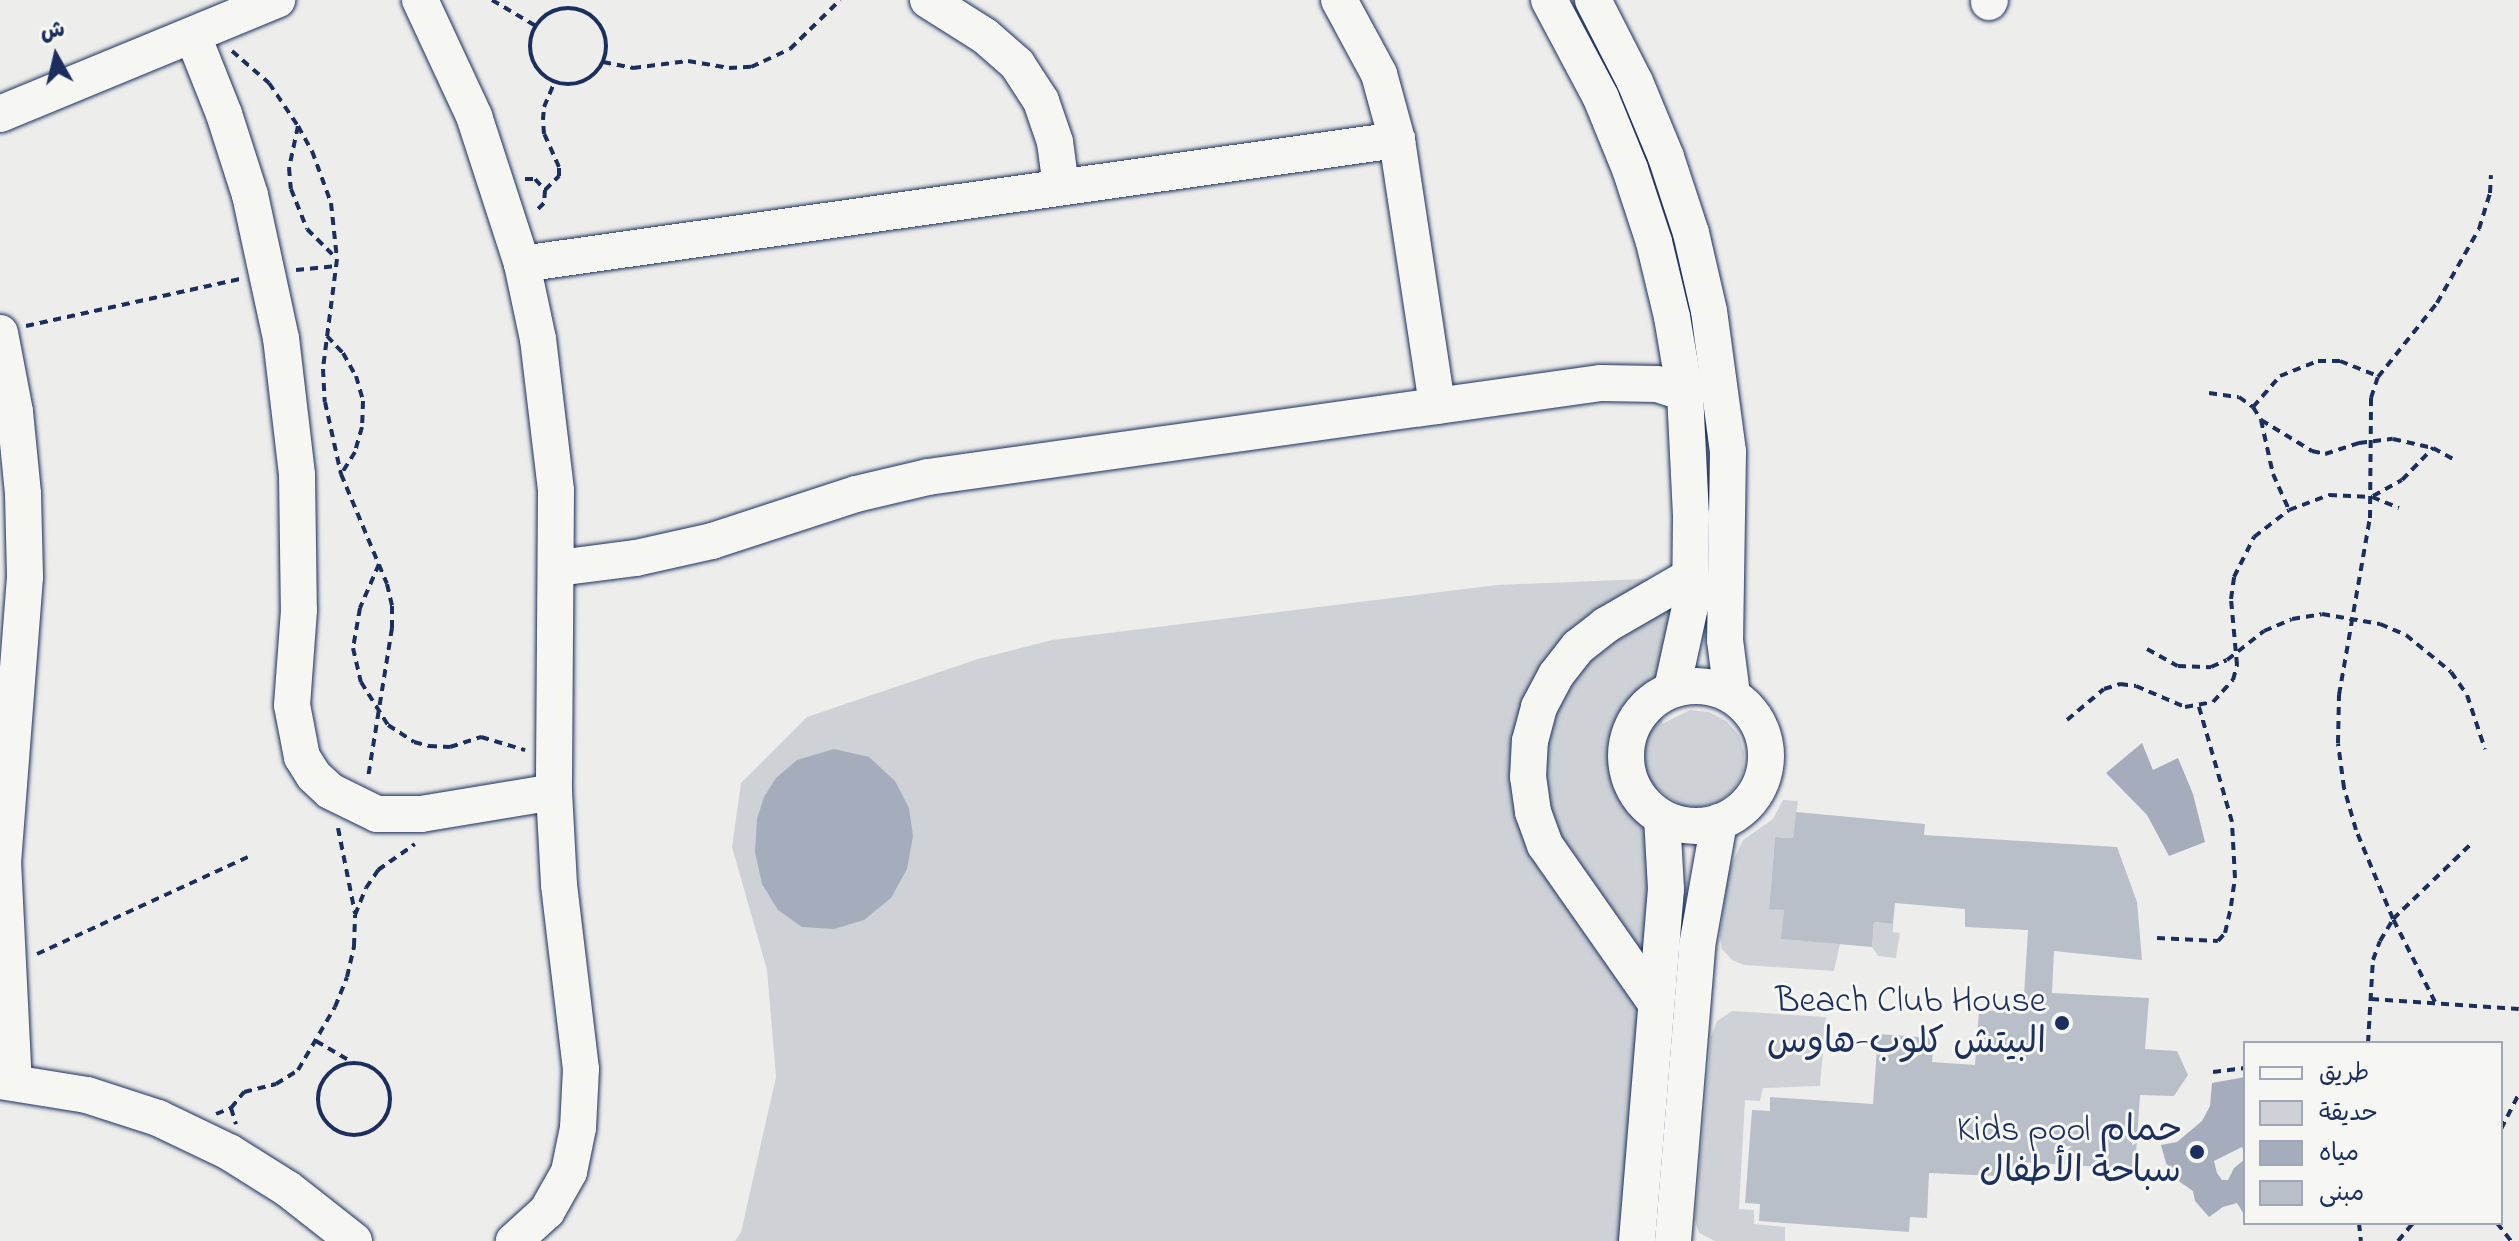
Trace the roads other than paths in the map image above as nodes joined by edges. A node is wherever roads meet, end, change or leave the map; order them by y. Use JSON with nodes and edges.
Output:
{"nodes":[{"id":1,"x":277,"y":0,"type":"edge"},
{"id":2,"x":420,"y":0,"type":"edge"},
{"id":3,"x":928,"y":0,"type":"edge"},
{"id":4,"x":1339,"y":0,"type":"edge"},
{"id":5,"x":1549,"y":0,"type":"edge"},
{"id":6,"x":1593,"y":0,"type":"edge"},
{"id":7,"x":196,"y":43,"type":"junction"},
{"id":8,"x":0,"y":114,"type":"edge"},
{"id":9,"x":1397,"y":140,"type":"junction"},
{"id":10,"x":1061,"y":187,"type":"junction"},
{"id":11,"x":522,"y":264,"type":"junction"},
{"id":12,"x":8,"y":331,"type":"edge"},
{"id":13,"x":1685,"y":393,"type":"junction"},
{"id":14,"x":1437,"y":406,"type":"junction"},
{"id":15,"x":558,"y":568,"type":"junction"},
{"id":16,"x":1691,"y":576,"type":"junction"},
{"id":17,"x":1672,"y":689,"type":"junction"},
{"id":18,"x":1732,"y":695,"type":"junction"},
{"id":19,"x":544,"y":793,"type":"junction"},
{"id":20,"x":1662,"y":818,"type":"junction"},
{"id":21,"x":1719,"y":822,"type":"junction"},
{"id":22,"x":1655,"y":1002,"type":"junction"},
{"id":23,"x":7,"y":1082,"type":"edge"},
{"id":24,"x":354,"y":1241,"type":"edge"},
{"id":25,"x":514,"y":1241,"type":"edge"},
{"id":26,"x":1637,"y":1241,"type":"edge"},
{"id":27,"x":1673,"y":1241,"type":"edge"}],
"edges":[{"from":1,"to":7,"type":"street"},
{"from":2,"to":11,"type":"street"},
{"from":3,"to":10,"type":"street"},
{"from":4,"to":9,"type":"street"},
{"from":5,"to":13,"type":"street"},
{"from":6,"to":18,"type":"street"},
{"from":7,"to":8,"type":"street"},
{"from":7,"to":19,"type":"street"},
{"from":9,"to":10,"type":"street"},
{"from":9,"to":14,"type":"street"},
{"from":10,"to":11,"type":"street"},
{"from":11,"to":15,"type":"street"},
{"from":12,"to":23,"type":"street"},
{"from":13,"to":14,"type":"street"},
{"from":13,"to":16,"type":"street"},
{"from":14,"to":15,"type":"street"},
{"from":15,"to":19,"type":"street"},
{"from":16,"to":17,"type":"street"},
{"from":16,"to":22,"type":"street"},
{"from":17,"to":18,"type":"street"},
{"from":17,"to":20,"type":"street"},
{"from":18,"to":21,"type":"street"},
{"from":19,"to":25,"type":"street"},
{"from":20,"to":21,"type":"street"},
{"from":20,"to":22,"type":"street"},
{"from":21,"to":27,"type":"street"},
{"from":22,"to":26,"type":"street"},
{"from":23,"to":24,"type":"street"}]}
